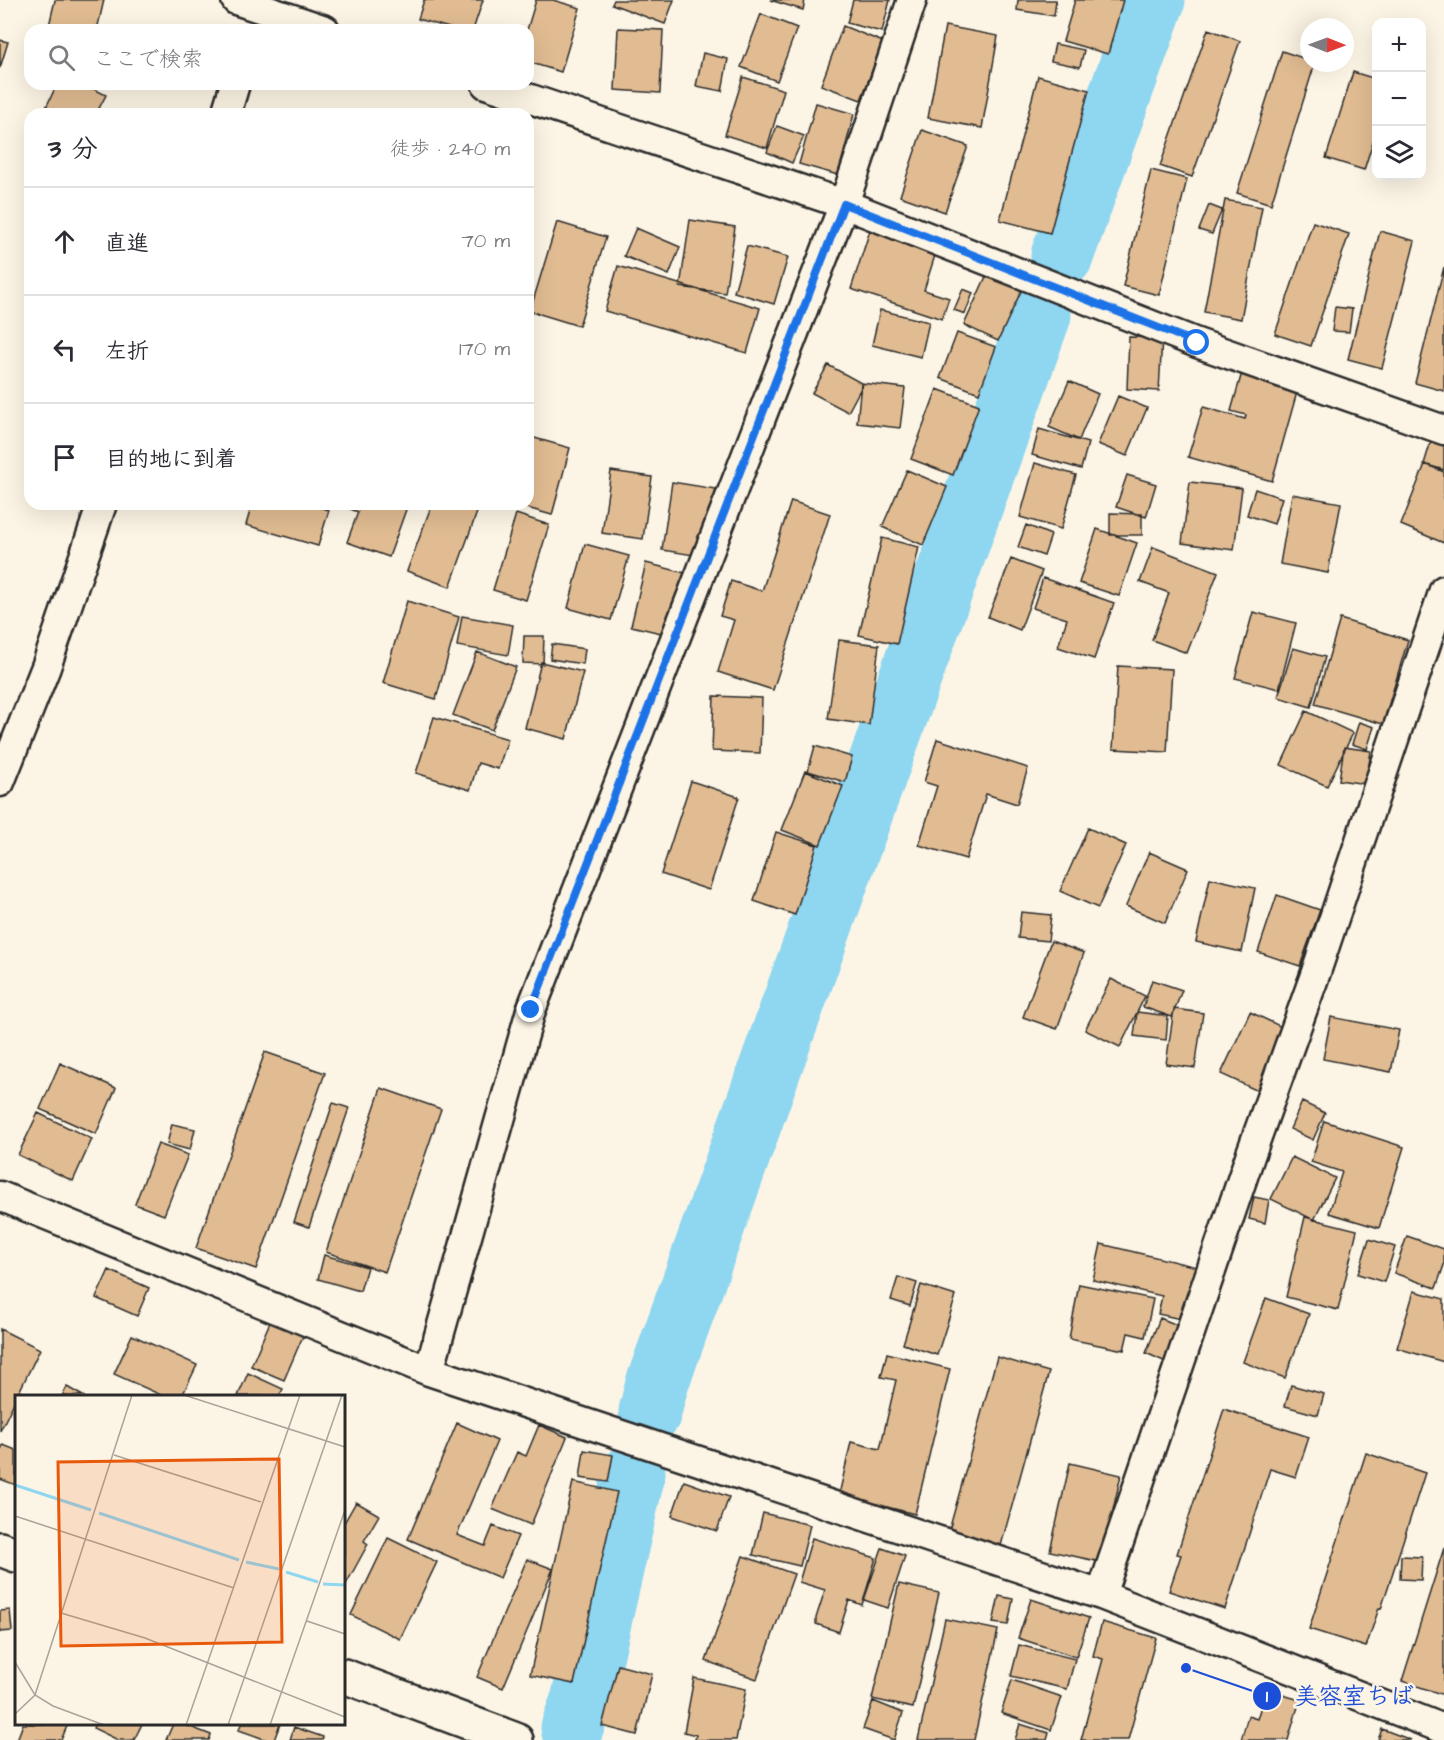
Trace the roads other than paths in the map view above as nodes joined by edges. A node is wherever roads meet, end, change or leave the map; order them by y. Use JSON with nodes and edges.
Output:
{"nodes":[{"id":1,"x":912,"y":0,"type":"edge"},
{"id":2,"x":248,"y":12,"type":"edge"},
{"id":3,"x":299,"y":24,"type":"edge"},
{"id":4,"x":233,"y":90,"type":"edge"},
{"id":5,"x":504,"y":90,"type":"edge"},
{"id":6,"x":228,"y":108,"type":"edge"},
{"id":7,"x":844,"y":204,"type":"junction"},
{"id":8,"x":1444,"y":430,"type":"edge"},
{"id":9,"x":100,"y":510,"type":"edge"},
{"id":10,"x":1444,"y":590,"type":"edge"},
{"id":11,"x":0,"y":782,"type":"edge"},
{"id":12,"x":0,"y":1196,"type":"edge"},
{"id":13,"x":429,"y":1371,"type":"junction"},
{"id":14,"x":0,"y":1549,"type":"edge"},
{"id":15,"x":15,"y":1555,"type":"edge"},
{"id":16,"x":1101,"y":1595,"type":"junction"},
{"id":17,"x":345,"y":1676,"type":"edge"},
{"id":18,"x":1444,"y":1729,"type":"edge"},
{"id":19,"x":516,"y":1740,"type":"edge"}],
"edges":[{"from":1,"to":7,"type":"street"},
{"from":2,"to":3,"type":"street"},
{"from":4,"to":6,"type":"street"},
{"from":5,"to":7,"type":"street"},
{"from":7,"to":8,"type":"street"},
{"from":7,"to":13,"type":"street"},
{"from":9,"to":11,"type":"street"},
{"from":10,"to":16,"type":"street"},
{"from":12,"to":13,"type":"street"},
{"from":13,"to":16,"type":"street"},
{"from":14,"to":15,"type":"main road"},
{"from":16,"to":18,"type":"street"},
{"from":17,"to":19,"type":"main road"}]}
